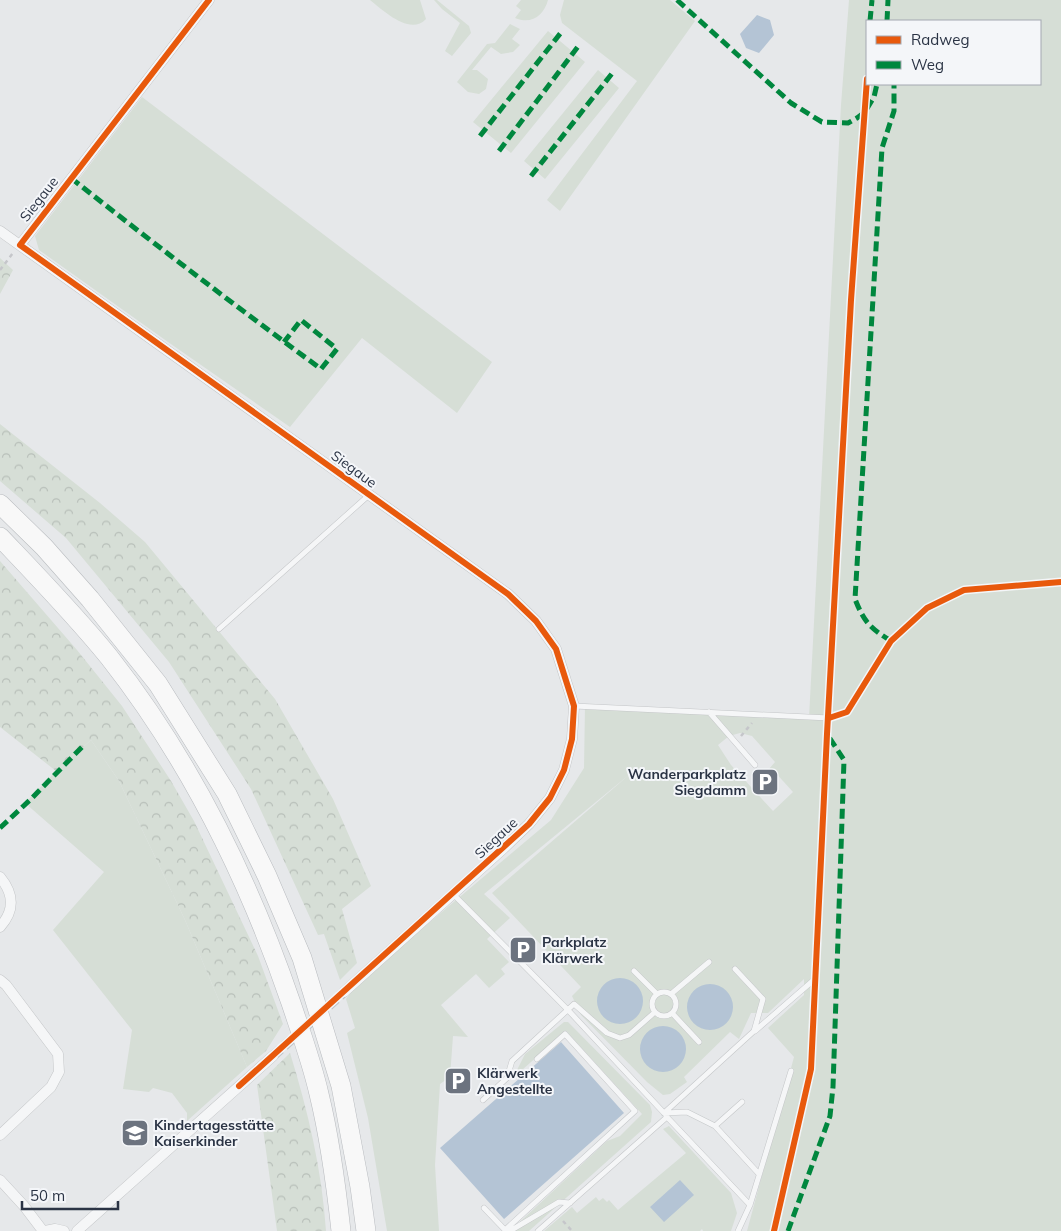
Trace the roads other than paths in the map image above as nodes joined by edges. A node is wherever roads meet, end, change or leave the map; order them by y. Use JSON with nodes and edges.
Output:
{"nodes":[{"id":1,"x":209,"y":0,"type":"edge"},
{"id":2,"x":0,"y":231,"type":"edge"},
{"id":3,"x":20,"y":245,"type":"junction"},
{"id":4,"x":369,"y":495,"type":"junction"},
{"id":5,"x":0,"y":504,"type":"edge"},
{"id":6,"x":0,"y":537,"type":"edge"},
{"id":7,"x":219,"y":629,"type":"dead end"},
{"id":8,"x":574,"y":706,"type":"junction"},
{"id":9,"x":709,"y":712,"type":"junction"},
{"id":10,"x":829,"y":718,"type":"dead end"},
{"id":11,"x":755,"y":765,"type":"dead end"},
{"id":12,"x":0,"y":877,"type":"edge"},
{"id":13,"x":452,"y":894,"type":"junction"},
{"id":14,"x":0,"y":927,"type":"edge"},
{"id":15,"x":709,"y":962,"type":"dead end"},
{"id":16,"x":735,"y":969,"type":"dead end"},
{"id":17,"x":634,"y":971,"type":"dead end"},
{"id":18,"x":816,"y":978,"type":"dead end"},
{"id":19,"x":0,"y":980,"type":"edge"},
{"id":20,"x":344,"y":992,"type":"tunnel mouth"},
{"id":21,"x":657,"y":994,"type":"junction"},
{"id":22,"x":671,"y":994,"type":"junction"},
{"id":23,"x":568,"y":1010,"type":"junction"},
{"id":24,"x":655,"y":1012,"type":"junction"},
{"id":25,"x":672,"y":1013,"type":"junction"},
{"id":26,"x":754,"y":1031,"type":"junction"},
{"id":27,"x":700,"y":1042,"type":"dead end"},
{"id":28,"x":273,"y":1056,"type":"tunnel mouth"},
{"id":29,"x":537,"y":1059,"type":"dead end"},
{"id":30,"x":791,"y":1071,"type":"dead end"},
{"id":31,"x":483,"y":1100,"type":"dead end"},
{"id":32,"x":742,"y":1102,"type":"dead end"},
{"id":33,"x":665,"y":1115,"type":"junction"},
{"id":34,"x":715,"y":1126,"type":"junction"},
{"id":35,"x":0,"y":1135,"type":"edge"},
{"id":36,"x":759,"y":1174,"type":"junction"},
{"id":37,"x":0,"y":1180,"type":"edge"},
{"id":38,"x":570,"y":1203,"type":"junction"},
{"id":39,"x":750,"y":1205,"type":"junction"},
{"id":40,"x":484,"y":1208,"type":"dead end"},
{"id":41,"x":44,"y":1231,"type":"edge"},
{"id":42,"x":64,"y":1231,"type":"edge"},
{"id":43,"x":77,"y":1231,"type":"edge"},
{"id":44,"x":341,"y":1231,"type":"edge"},
{"id":45,"x":366,"y":1231,"type":"edge"},
{"id":46,"x":507,"y":1231,"type":"edge"},
{"id":47,"x":538,"y":1231,"type":"edge"},
{"id":48,"x":738,"y":1231,"type":"edge"}],
"edges":[{"from":1,"to":3,"type":"street","name":"Siegaue"},
{"from":2,"to":3,"type":"street"},
{"from":3,"to":4,"type":"street","name":"Siegaue"},
{"from":4,"to":7,"type":"lane"},
{"from":4,"to":8,"type":"street","name":"Siegaue"},
{"from":5,"to":45,"type":"highway"},
{"from":6,"to":44,"type":"highway"},
{"from":8,"to":9,"type":"lane"},
{"from":8,"to":13,"type":"street","name":"Siegaue"},
{"from":9,"to":10,"type":"lane"},
{"from":9,"to":11,"type":"lane"},
{"from":12,"to":14,"type":"street"},
{"from":13,"to":20,"type":"street","name":"Siegaue"},
{"from":13,"to":23,"type":"lane"},
{"from":15,"to":22,"type":"lane"},
{"from":16,"to":26,"type":"lane"},
{"from":17,"to":21,"type":"lane"},
{"from":18,"to":26,"type":"lane"},
{"from":19,"to":35,"type":"street"},
{"from":21,"to":22,"type":"lane"},
{"from":21,"to":24,"type":"lane"},
{"from":22,"to":25,"type":"lane"},
{"from":23,"to":24,"type":"lane"},
{"from":23,"to":31,"type":"lane"},
{"from":23,"to":33,"type":"lane"},
{"from":24,"to":25,"type":"lane"},
{"from":25,"to":27,"type":"lane"},
{"from":26,"to":33,"type":"lane"},
{"from":28,"to":43,"type":"street"},
{"from":29,"to":46,"type":"lane"},
{"from":30,"to":36,"type":"lane"},
{"from":32,"to":34,"type":"lane"},
{"from":33,"to":34,"type":"lane"},
{"from":33,"to":38,"type":"lane"},
{"from":33,"to":39,"type":"lane"},
{"from":34,"to":36,"type":"lane"},
{"from":36,"to":39,"type":"lane"},
{"from":37,"to":41,"type":"street"},
{"from":38,"to":46,"type":"lane"},
{"from":38,"to":47,"type":"lane"},
{"from":39,"to":48,"type":"lane"},
{"from":40,"to":46,"type":"lane"},
{"from":41,"to":42,"type":"street"}]}
